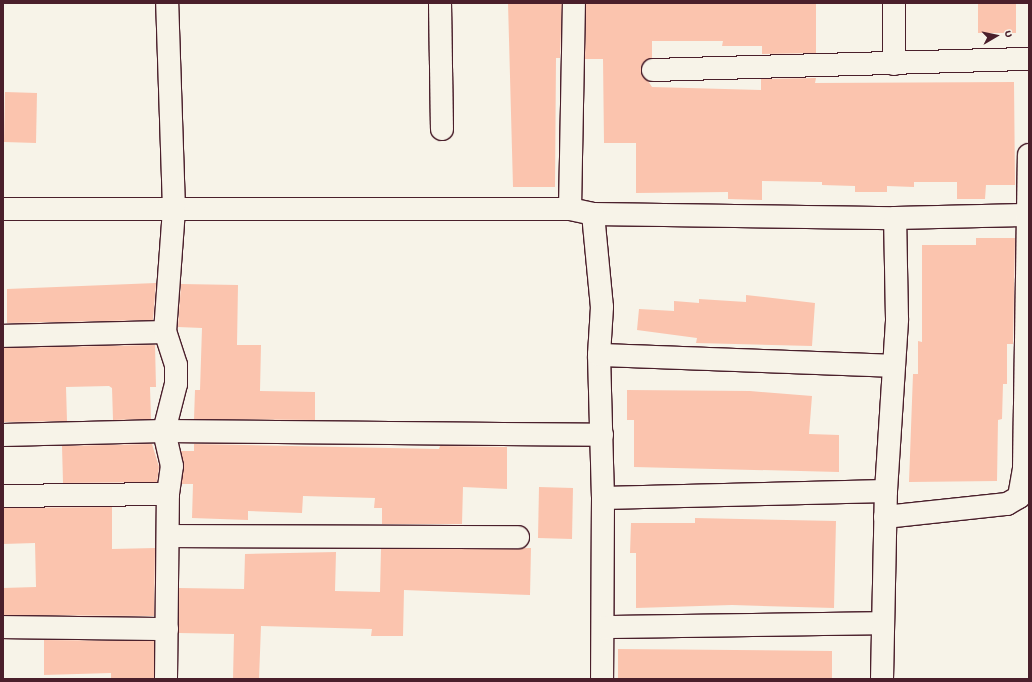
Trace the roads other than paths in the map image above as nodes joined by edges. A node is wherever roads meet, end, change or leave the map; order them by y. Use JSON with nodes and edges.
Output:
{"nodes":[{"id":1,"x":167,"y":3,"type":"edge"},
{"id":2,"x":440,"y":3,"type":"edge"},
{"id":3,"x":574,"y":3,"type":"edge"},
{"id":4,"x":894,"y":3,"type":"edge"},
{"id":5,"x":1029,"y":58,"type":"edge"},
{"id":6,"x":894,"y":64,"type":"junction"},
{"id":7,"x":654,"y":70,"type":"dead end"},
{"id":8,"x":442,"y":129,"type":"dead end"},
{"id":9,"x":1029,"y":155,"type":"edge"},
{"id":10,"x":3,"y":209,"type":"edge"},
{"id":11,"x":174,"y":209,"type":"junction"},
{"id":12,"x":570,"y":209,"type":"junction"},
{"id":13,"x":594,"y":214,"type":"junction"},
{"id":14,"x":1029,"y":215,"type":"edge"},
{"id":15,"x":895,"y":218,"type":"junction"},
{"id":16,"x":165,"y":332,"type":"junction"},
{"id":17,"x":3,"y":336,"type":"edge"},
{"id":18,"x":599,"y":355,"type":"junction"},
{"id":19,"x":893,"y":366,"type":"junction"},
{"id":20,"x":164,"y":431,"type":"junction"},
{"id":21,"x":3,"y":435,"type":"edge"},
{"id":22,"x":602,"y":435,"type":"junction"},
{"id":23,"x":886,"y":491,"type":"junction"},
{"id":24,"x":168,"y":494,"type":"junction"},
{"id":25,"x":3,"y":496,"type":"edge"},
{"id":26,"x":604,"y":498,"type":"junction"},
{"id":27,"x":885,"y":517,"type":"junction"},
{"id":28,"x":169,"y":536,"type":"junction"},
{"id":29,"x":518,"y":537,"type":"dead end"},
{"id":30,"x":883,"y":623,"type":"junction"},
{"id":31,"x":3,"y":627,"type":"edge"},
{"id":32,"x":604,"y":627,"type":"junction"},
{"id":33,"x":167,"y":629,"type":"junction"},
{"id":34,"x":166,"y":679,"type":"edge"},
{"id":35,"x":602,"y":679,"type":"edge"},
{"id":36,"x":882,"y":679,"type":"edge"}],
"edges":[{"from":1,"to":11,"type":"street"},
{"from":2,"to":8,"type":"street"},
{"from":3,"to":12,"type":"street"},
{"from":4,"to":6,"type":"street"},
{"from":5,"to":6,"type":"street"},
{"from":6,"to":7,"type":"street"},
{"from":9,"to":14,"type":"street"},
{"from":10,"to":11,"type":"street"},
{"from":11,"to":12,"type":"street"},
{"from":11,"to":16,"type":"street"},
{"from":12,"to":13,"type":"street"},
{"from":13,"to":15,"type":"street"},
{"from":13,"to":18,"type":"street"},
{"from":14,"to":15,"type":"street"},
{"from":14,"to":27,"type":"street"},
{"from":15,"to":19,"type":"street"},
{"from":16,"to":17,"type":"street"},
{"from":16,"to":20,"type":"street"},
{"from":18,"to":19,"type":"street"},
{"from":18,"to":22,"type":"street"},
{"from":19,"to":23,"type":"street"},
{"from":20,"to":21,"type":"street"},
{"from":20,"to":22,"type":"street"},
{"from":20,"to":24,"type":"street"},
{"from":22,"to":26,"type":"street"},
{"from":23,"to":26,"type":"street"},
{"from":23,"to":27,"type":"street"},
{"from":24,"to":25,"type":"street"},
{"from":24,"to":28,"type":"street"},
{"from":26,"to":32,"type":"street"},
{"from":27,"to":30,"type":"street"},
{"from":28,"to":29,"type":"street"},
{"from":28,"to":33,"type":"street"},
{"from":30,"to":32,"type":"street"},
{"from":30,"to":36,"type":"street"},
{"from":31,"to":33,"type":"street"},
{"from":32,"to":35,"type":"street"},
{"from":33,"to":34,"type":"street"}]}
